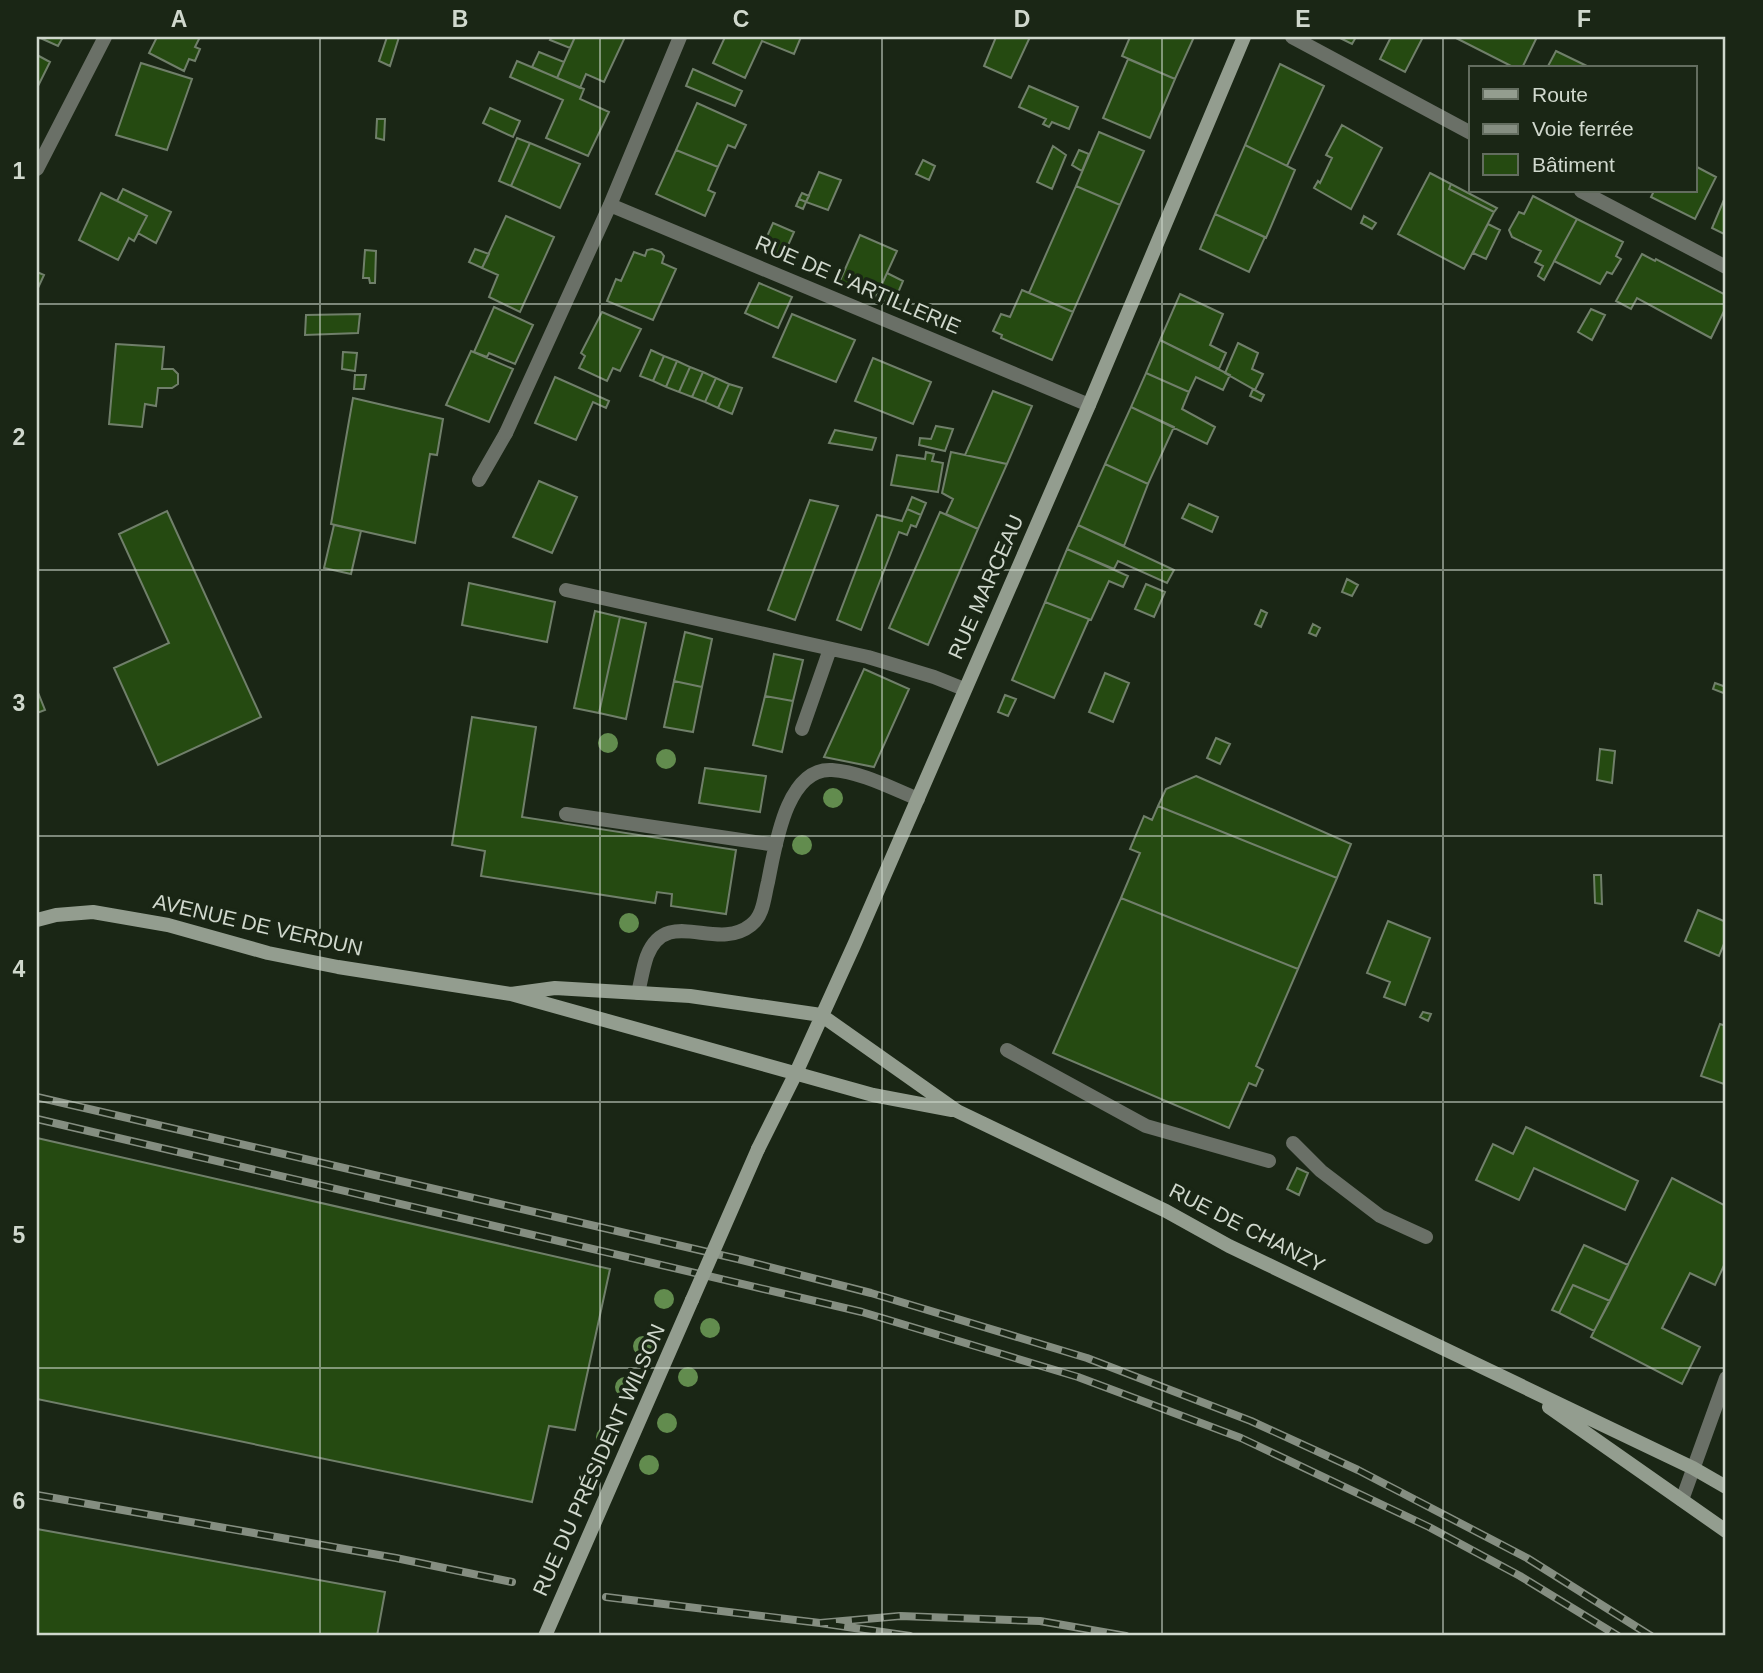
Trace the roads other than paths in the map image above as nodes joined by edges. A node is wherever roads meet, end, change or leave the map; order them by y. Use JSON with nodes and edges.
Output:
{"nodes":[{"id":1,"x":105,"y":37,"type":"edge"},
{"id":2,"x":680,"y":37,"type":"edge"},
{"id":3,"x":1244,"y":37,"type":"edge"},
{"id":4,"x":1292,"y":37,"type":"edge"},
{"id":5,"x":1469,"y":132,"type":"edge"},
{"id":6,"x":37,"y":169,"type":"edge"},
{"id":7,"x":1583,"y":192,"type":"edge"},
{"id":8,"x":610,"y":205,"type":"junction"},
{"id":9,"x":1726,"y":267,"type":"edge"},
{"id":10,"x":1089,"y":405,"type":"junction"},
{"id":11,"x":479,"y":480,"type":"dead end"},
{"id":12,"x":566,"y":590,"type":"dead end"},
{"id":13,"x":831,"y":649,"type":"junction"},
{"id":14,"x":964,"y":689,"type":"junction"},
{"id":15,"x":802,"y":729,"type":"dead end"},
{"id":16,"x":918,"y":799,"type":"junction"},
{"id":17,"x":566,"y":814,"type":"dead end"},
{"id":18,"x":776,"y":845,"type":"junction"},
{"id":19,"x":37,"y":920,"type":"edge"},
{"id":20,"x":638,"y":993,"type":"junction"},
{"id":21,"x":511,"y":994,"type":"junction"},
{"id":22,"x":821,"y":1015,"type":"junction"},
{"id":23,"x":1007,"y":1050,"type":"dead end"},
{"id":24,"x":796,"y":1073,"type":"junction"},
{"id":25,"x":957,"y":1111,"type":"junction"},
{"id":26,"x":1293,"y":1143,"type":"dead end"},
{"id":27,"x":758,"y":1149,"type":"joint"},
{"id":28,"x":1269,"y":1161,"type":"dead end"},
{"id":29,"x":1426,"y":1237,"type":"dead end"},
{"id":30,"x":1726,"y":1378,"type":"edge"},
{"id":31,"x":1517,"y":1384,"type":"junction"},
{"id":32,"x":1693,"y":1468,"type":"junction"},
{"id":33,"x":1726,"y":1488,"type":"edge"},
{"id":34,"x":1682,"y":1500,"type":"junction"},
{"id":35,"x":1726,"y":1531,"type":"edge"},
{"id":36,"x":545,"y":1636,"type":"edge"}],
"edges":[{"from":1,"to":6,"type":"street"},
{"from":2,"to":8,"type":"street"},
{"from":3,"to":10,"type":"main road","name":"RUE MARCEAU"},
{"from":4,"to":5,"type":"street"},
{"from":7,"to":9,"type":"street"},
{"from":8,"to":10,"type":"street","name":"RUE DE L'ARTILLERIE"},
{"from":8,"to":11,"type":"street"},
{"from":10,"to":14,"type":"main road","name":"RUE MARCEAU"},
{"from":12,"to":13,"type":"street"},
{"from":13,"to":14,"type":"street"},
{"from":13,"to":15,"type":"street"},
{"from":14,"to":16,"type":"main road","name":"RUE MARCEAU"},
{"from":16,"to":18,"type":"street"},
{"from":16,"to":22,"type":"main road","name":"RUE MARCEAU"},
{"from":17,"to":18,"type":"street"},
{"from":18,"to":20,"type":"street"},
{"from":19,"to":21,"type":"main road","name":"AVENUE DE VERDUN"},
{"from":20,"to":21,"type":"main road","name":"AVENUE DE VERDUN"},
{"from":20,"to":22,"type":"main road","name":"AVENUE DE VERDUN"},
{"from":21,"to":24,"type":"main road","name":"AVENUE DE VERDUN"},
{"from":22,"to":24,"type":"main road","name":"RUE MARCEAU"},
{"from":22,"to":25,"type":"main road","name":"RUE DE CHANZY"},
{"from":23,"to":28,"type":"street"},
{"from":24,"to":25,"type":"main road","name":"RUE DE CHANZY"},
{"from":24,"to":27,"type":"main road","name":"RUE MARCEAU"},
{"from":25,"to":31,"type":"main road","name":"RUE DE CHANZY"},
{"from":26,"to":29,"type":"street"},
{"from":27,"to":36,"type":"main road","name":"RUE DU PRÉSIDENT WILSON","bridge":true},
{"from":30,"to":32,"type":"street"},
{"from":31,"to":32,"type":"main road","name":"RUE DE CHANZY"},
{"from":31,"to":34,"type":"main road","name":"RUE DE CHANZY"},
{"from":32,"to":33,"type":"main road","name":"RUE DE CHANZY"},
{"from":32,"to":34,"type":"street"},
{"from":34,"to":35,"type":"main road","name":"RUE DE CHANZY"}]}
